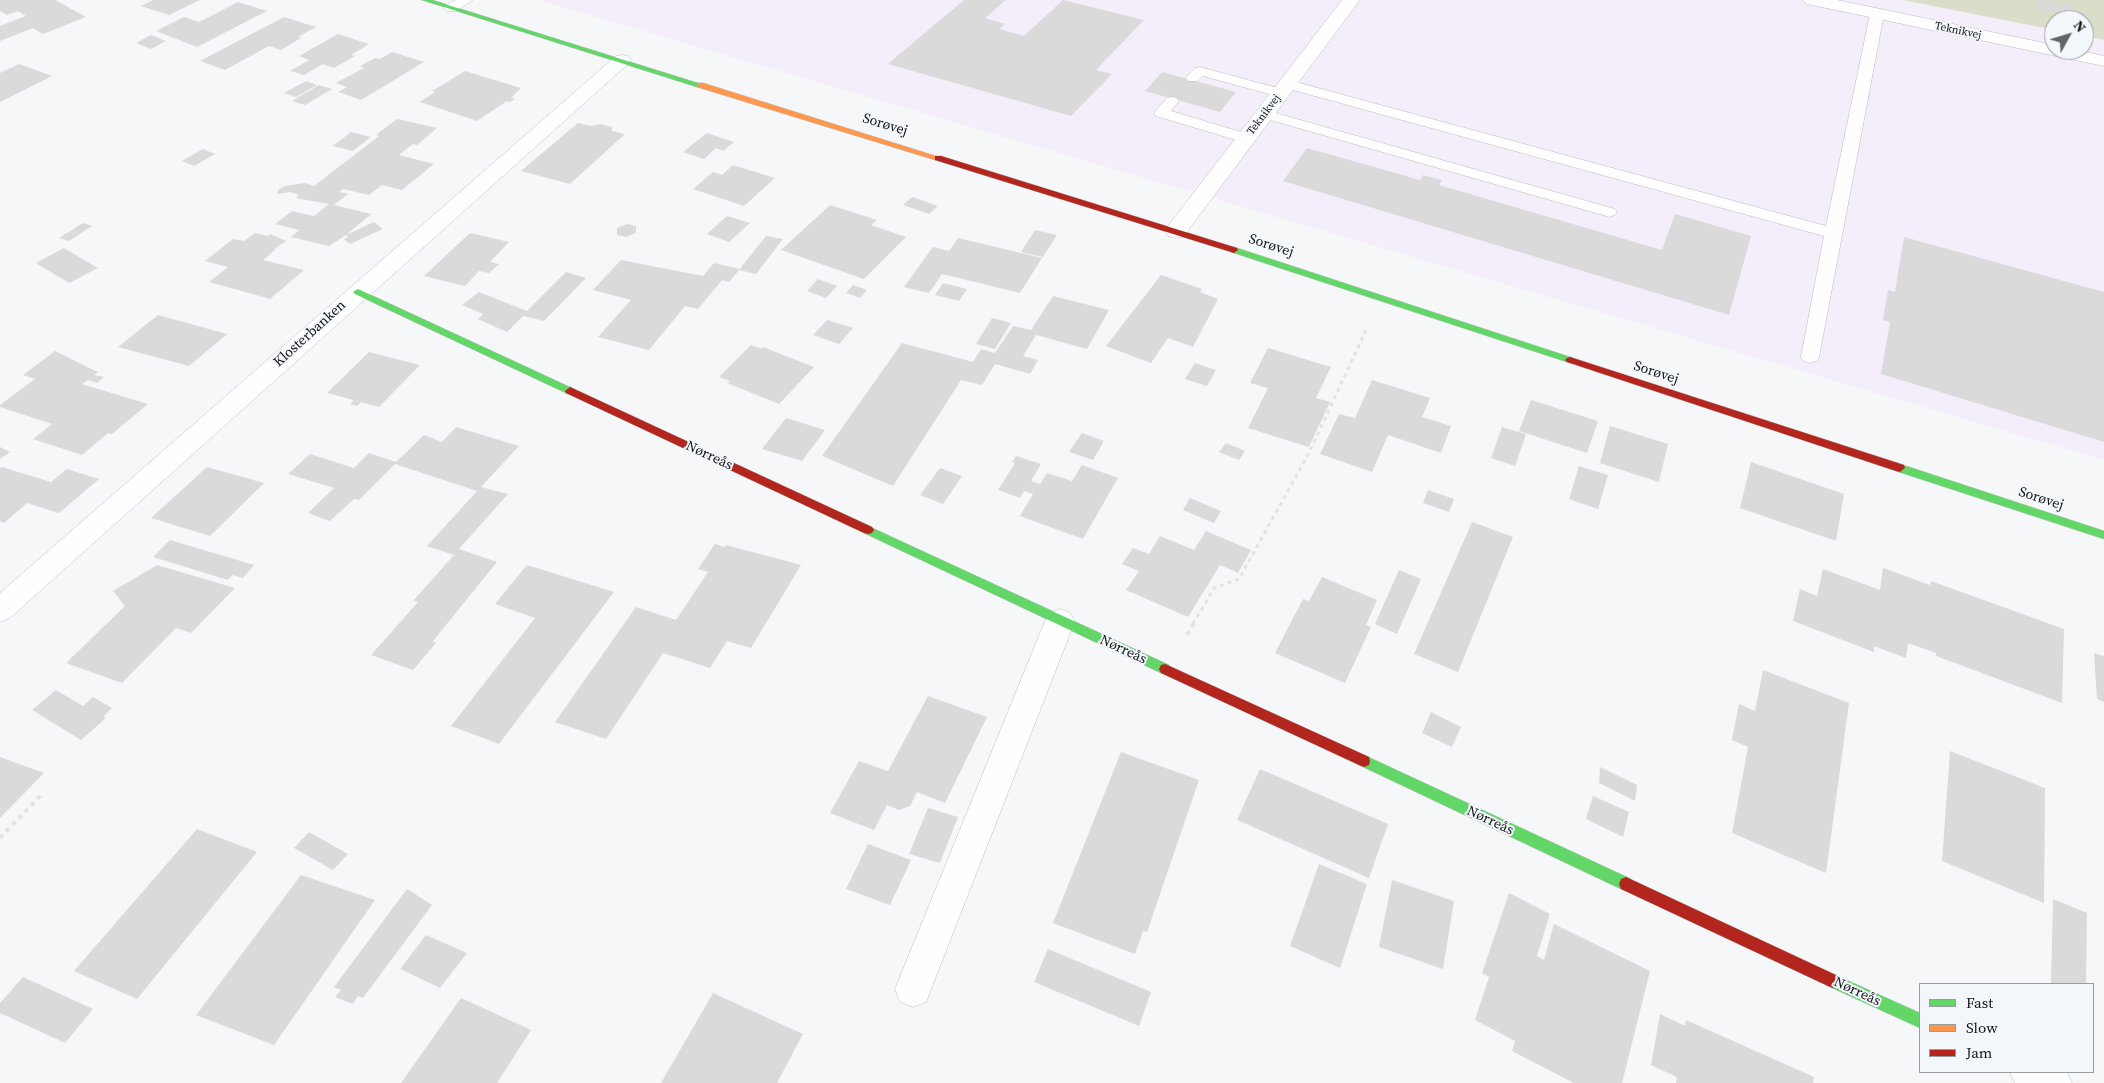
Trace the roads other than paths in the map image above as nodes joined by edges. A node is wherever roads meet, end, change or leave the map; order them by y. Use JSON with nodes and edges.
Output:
{"nodes":[{"id":1,"x":425,"y":0,"type":"edge"},
{"id":2,"x":466,"y":0,"type":"edge"},
{"id":3,"x":1351,"y":0,"type":"edge"},
{"id":4,"x":1812,"y":0,"type":"edge"},
{"id":5,"x":451,"y":8,"type":"junction"},
{"id":6,"x":1878,"y":14,"type":"junction"},
{"id":7,"x":622,"y":60,"type":"junction"},
{"id":8,"x":2104,"y":61,"type":"edge"},
{"id":9,"x":1193,"y":78,"type":"dead end"},
{"id":10,"x":1284,"y":89,"type":"junction"},
{"id":11,"x":1172,"y":101,"type":"dead end"},
{"id":12,"x":1264,"y":114,"type":"junction"},
{"id":13,"x":1246,"y":138,"type":"junction"},
{"id":14,"x":1609,"y":212,"type":"dead end"},
{"id":15,"x":1176,"y":231,"type":"junction"},
{"id":16,"x":1834,"y":232,"type":"junction"},
{"id":17,"x":358,"y":292,"type":"junction"},
{"id":18,"x":1810,"y":357,"type":"dead end"},
{"id":19,"x":2104,"y":535,"type":"edge"},
{"id":20,"x":0,"y":610,"type":"edge"},
{"id":21,"x":1060,"y":621,"type":"junction"},
{"id":22,"x":913,"y":989,"type":"dead end"},
{"id":23,"x":1919,"y":1021,"type":"edge"},
{"id":24,"x":2031,"y":1073,"type":"edge"},
{"id":25,"x":2053,"y":1083,"type":"edge"}],
"edges":[{"from":1,"to":5,"type":"street","name":"Sorøvej"},
{"from":2,"to":5,"type":"lane"},
{"from":3,"to":10,"type":"street","name":"Teknikvej"},
{"from":4,"to":6,"type":"street","name":"Teknikvej"},
{"from":5,"to":7,"type":"street","name":"Sorøvej"},
{"from":6,"to":8,"type":"street","name":"Teknikvej"},
{"from":6,"to":16,"type":"lane"},
{"from":7,"to":15,"type":"street","name":"Sorøvej"},
{"from":7,"to":17,"type":"street","name":"Klosterbanken"},
{"from":9,"to":10,"type":"lane"},
{"from":10,"to":12,"type":"street","name":"Teknikvej"},
{"from":10,"to":16,"type":"lane"},
{"from":11,"to":13,"type":"lane"},
{"from":12,"to":13,"type":"street","name":"Teknikvej"},
{"from":12,"to":14,"type":"lane"},
{"from":13,"to":15,"type":"street","name":"Teknikvej"},
{"from":15,"to":19,"type":"street","name":"Sorøvej"},
{"from":16,"to":18,"type":"lane"},
{"from":17,"to":20,"type":"street","name":"Klosterbanken"},
{"from":17,"to":21,"type":"street","name":"Nørreås"},
{"from":21,"to":22,"type":"street"},
{"from":21,"to":23,"type":"street","name":"Nørreås"},
{"from":24,"to":25,"type":"street"}]}
